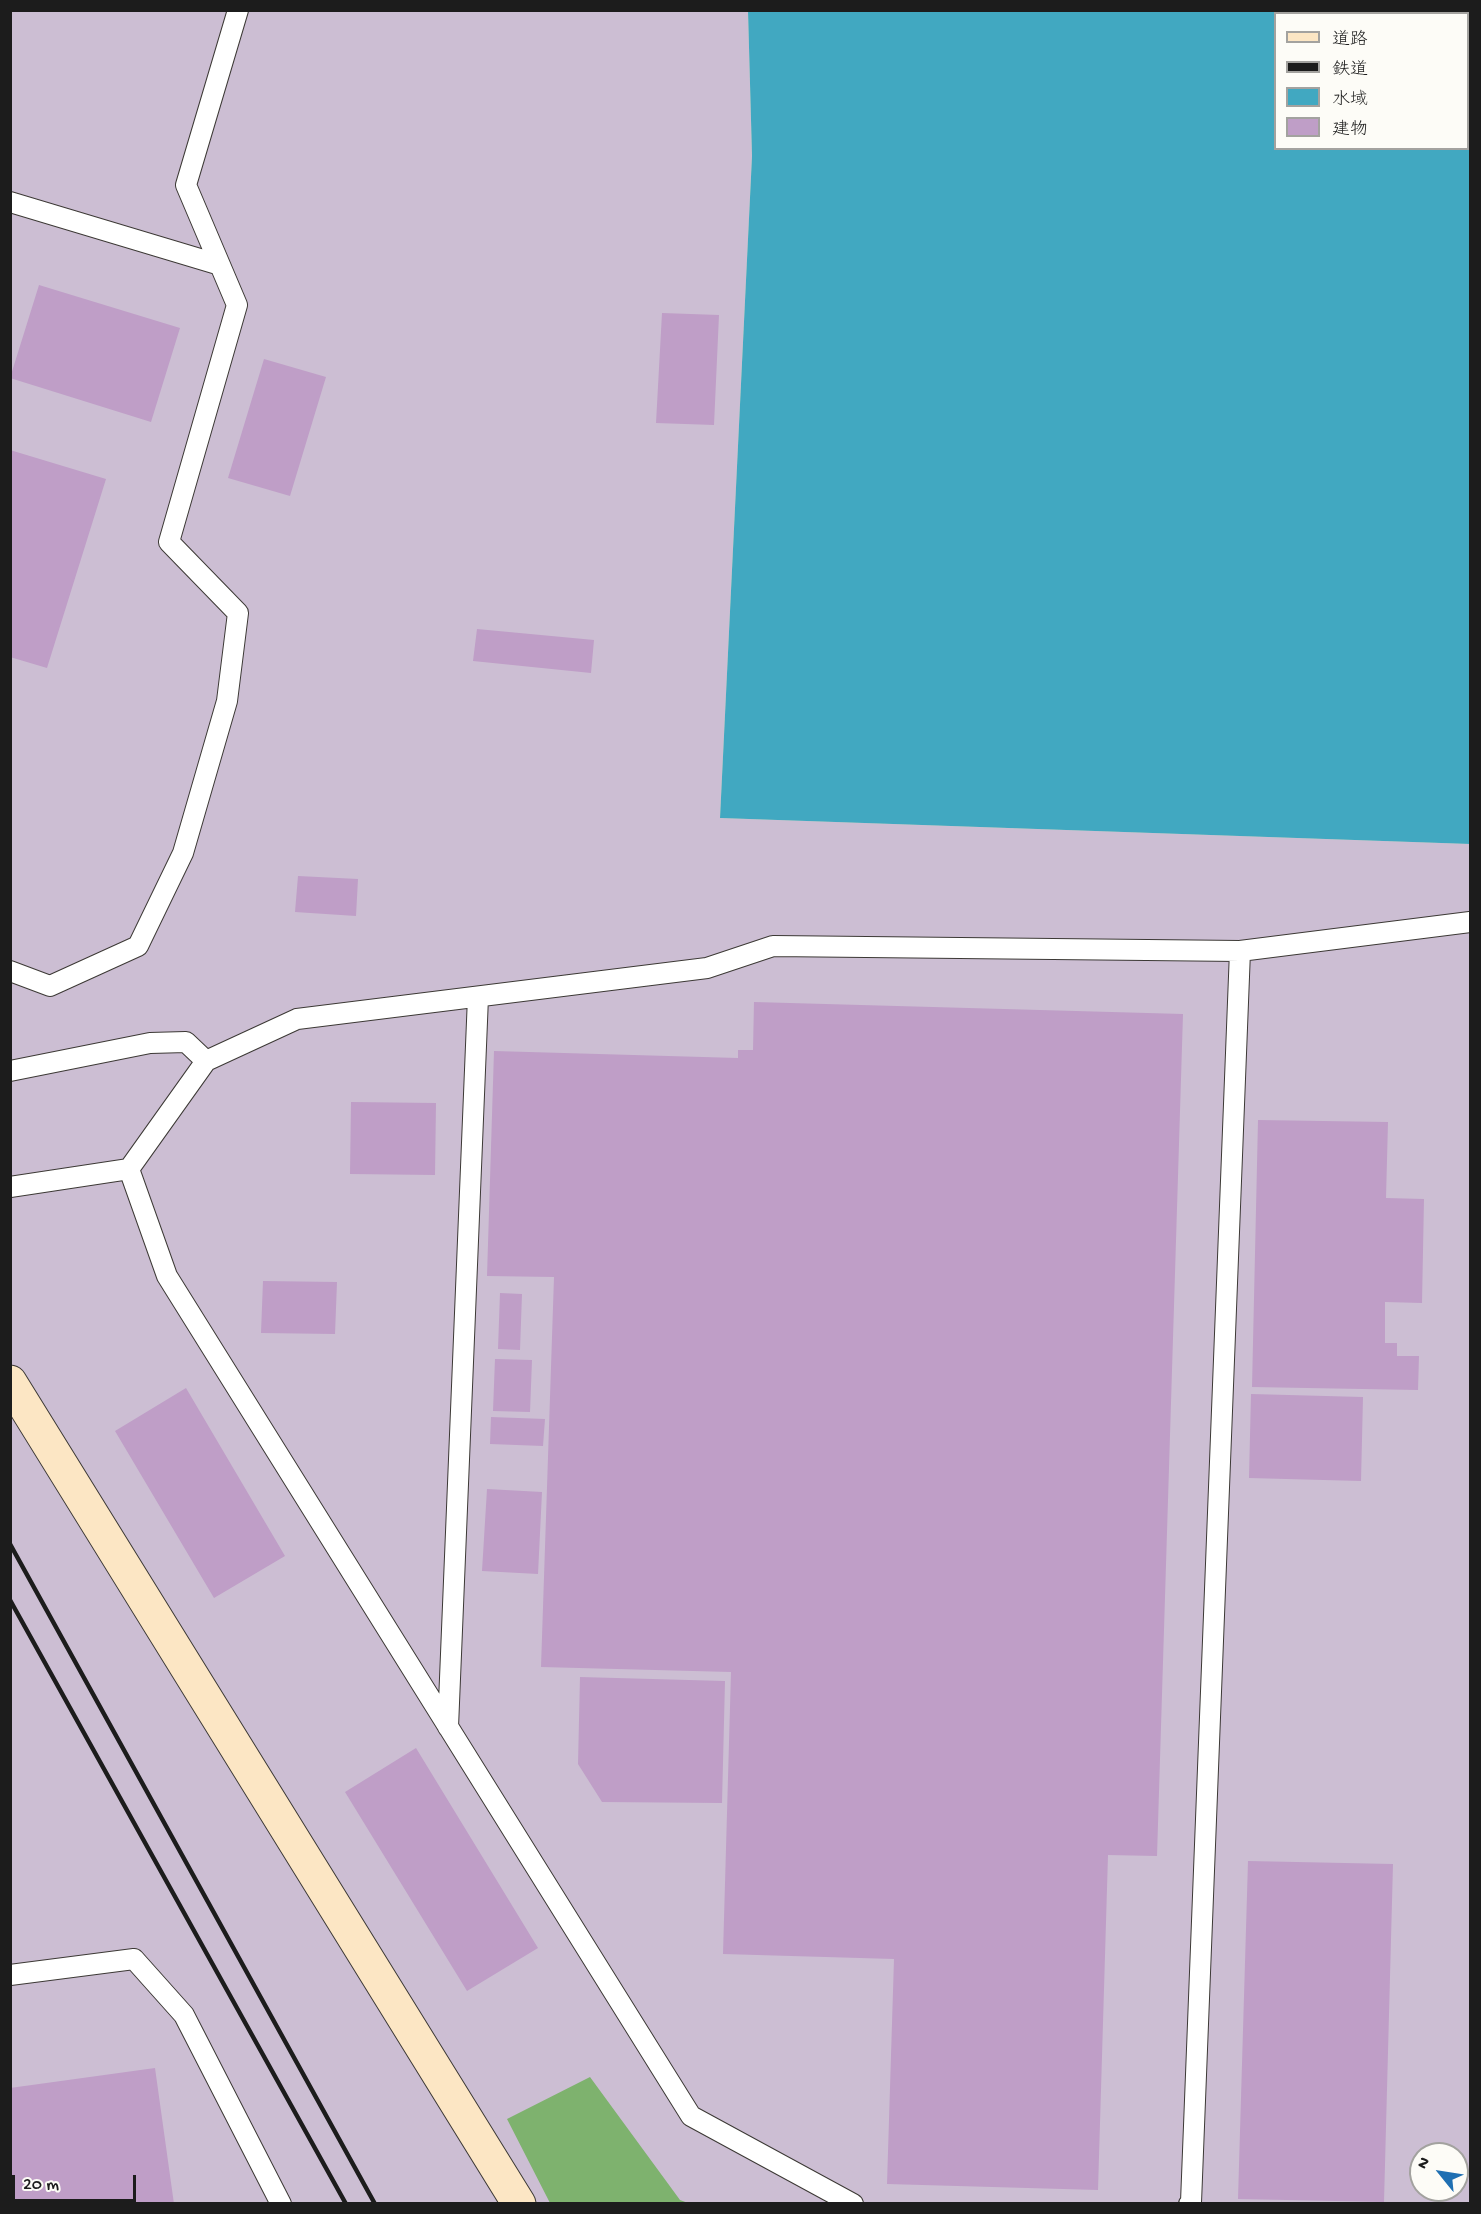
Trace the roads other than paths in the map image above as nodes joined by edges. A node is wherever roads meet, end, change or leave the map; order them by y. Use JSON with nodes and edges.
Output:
{"nodes":[{"id":1,"x":238,"y":10,"type":"edge"},
{"id":2,"x":10,"y":202,"type":"edge"},
{"id":3,"x":220,"y":265,"type":"junction"},
{"id":4,"x":1470,"y":922,"type":"edge"},
{"id":5,"x":1240,"y":951,"type":"junction"},
{"id":6,"x":10,"y":971,"type":"edge"},
{"id":7,"x":478,"y":997,"type":"junction"},
{"id":8,"x":206,"y":1061,"type":"junction"},
{"id":9,"x":10,"y":1071,"type":"edge"},
{"id":10,"x":129,"y":1169,"type":"junction"},
{"id":11,"x":10,"y":1187,"type":"edge"},
{"id":12,"x":10,"y":1382,"type":"edge"},
{"id":13,"x":448,"y":1726,"type":"junction"},
{"id":14,"x":10,"y":1975,"type":"edge"},
{"id":15,"x":281,"y":2204,"type":"edge"},
{"id":16,"x":519,"y":2204,"type":"edge"},
{"id":17,"x":853,"y":2204,"type":"edge"},
{"id":18,"x":1189,"y":2204,"type":"edge"}],
"edges":[{"from":1,"to":3,"type":"lane"},
{"from":2,"to":3,"type":"lane"},
{"from":3,"to":6,"type":"lane"},
{"from":4,"to":5,"type":"lane"},
{"from":5,"to":7,"type":"lane"},
{"from":5,"to":18,"type":"lane"},
{"from":7,"to":8,"type":"lane"},
{"from":7,"to":13,"type":"lane"},
{"from":8,"to":9,"type":"lane"},
{"from":8,"to":10,"type":"lane"},
{"from":10,"to":11,"type":"lane"},
{"from":10,"to":13,"type":"lane"},
{"from":12,"to":16,"type":"street"},
{"from":13,"to":17,"type":"lane"},
{"from":14,"to":15,"type":"lane"}]}
